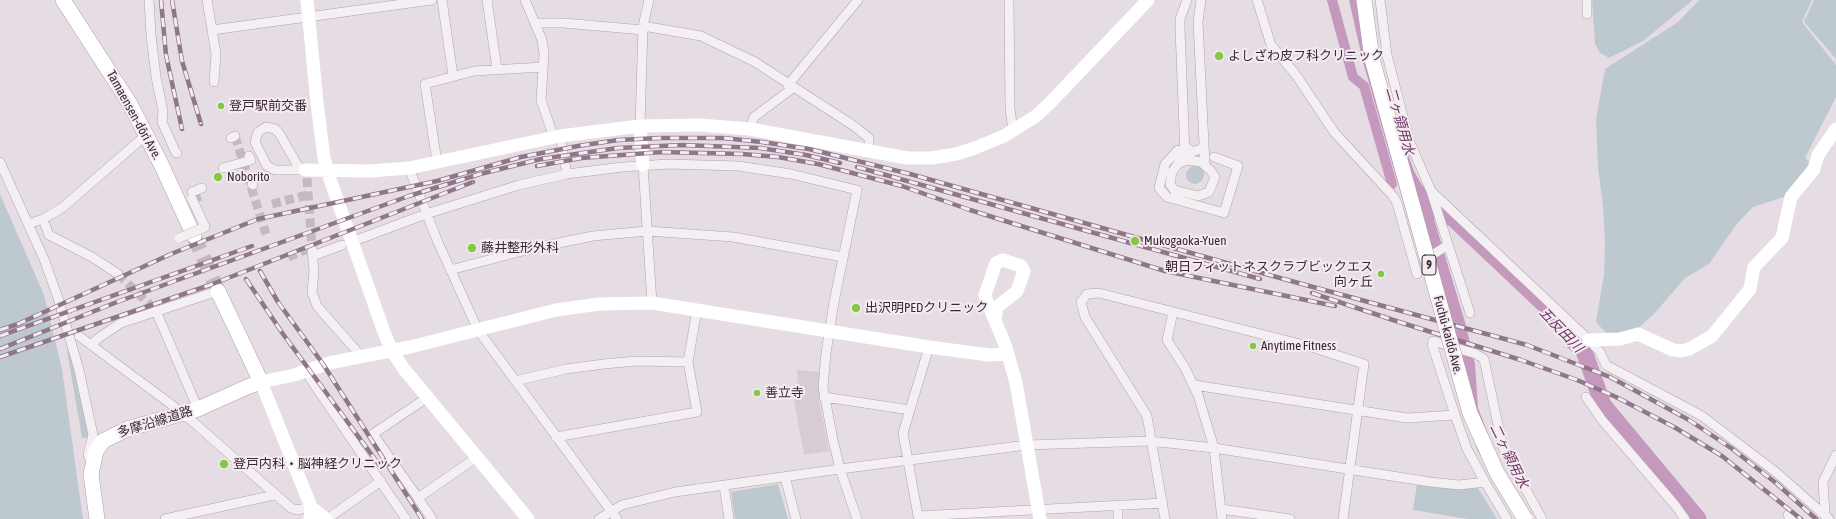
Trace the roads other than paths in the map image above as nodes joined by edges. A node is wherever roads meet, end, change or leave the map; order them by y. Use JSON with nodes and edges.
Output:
{"nodes":[{"id":1,"x":63,"y":0,"type":"edge"},
{"id":2,"x":149,"y":0,"type":"edge"},
{"id":3,"x":207,"y":0,"type":"edge"},
{"id":4,"x":307,"y":0,"type":"edge"},
{"id":5,"x":432,"y":0,"type":"edge"},
{"id":6,"x":442,"y":0,"type":"edge"},
{"id":7,"x":487,"y":0,"type":"edge"},
{"id":8,"x":526,"y":0,"type":"edge"},
{"id":9,"x":649,"y":0,"type":"edge"},
{"id":10,"x":858,"y":0,"type":"edge"},
{"id":11,"x":1009,"y":0,"type":"edge"},
{"id":12,"x":1148,"y":0,"type":"edge"},
{"id":13,"x":1187,"y":0,"type":"edge"},
{"id":14,"x":1200,"y":0,"type":"edge"},
{"id":15,"x":1256,"y":0,"type":"edge"},
{"id":16,"x":1364,"y":0,"type":"edge"},
{"id":17,"x":1380,"y":0,"type":"edge"},
{"id":18,"x":1587,"y":0,"type":"edge"},
{"id":19,"x":380,"y":4,"type":"edge"},
{"id":20,"x":1587,"y":14,"type":"dead end"},
{"id":21,"x":309,"y":17,"type":"junction"},
{"id":22,"x":536,"y":23,"type":"junction"},
{"id":23,"x":643,"y":28,"type":"junction"},
{"id":24,"x":212,"y":30,"type":"junction"},
{"id":25,"x":543,"y":67,"type":"junction"},
{"id":26,"x":497,"y":69,"type":"junction"},
{"id":27,"x":453,"y":76,"type":"junction"},
{"id":28,"x":214,"y":82,"type":"dead end"},
{"id":29,"x":791,"y":87,"type":"junction"},
{"id":30,"x":640,"y":126,"type":"junction"},
{"id":31,"x":750,"y":129,"type":"junction"},
{"id":32,"x":1836,"y":129,"type":"edge"},
{"id":33,"x":1013,"y":131,"type":"junction"},
{"id":34,"x":146,"y":135,"type":"junction"},
{"id":35,"x":557,"y":137,"type":"junction"},
{"id":36,"x":1204,"y":145,"type":"junction"},
{"id":37,"x":1181,"y":148,"type":"junction"},
{"id":38,"x":869,"y":151,"type":"junction"},
{"id":39,"x":177,"y":153,"type":"dead end"},
{"id":40,"x":249,"y":156,"type":"dead end"},
{"id":41,"x":1214,"y":157,"type":"dead end"},
{"id":42,"x":0,"y":162,"type":"edge"},
{"id":43,"x":437,"y":162,"type":"junction"},
{"id":44,"x":1180,"y":163,"type":"junction"},
{"id":45,"x":643,"y":165,"type":"junction"},
{"id":46,"x":1205,"y":165,"type":"junction"},
{"id":47,"x":223,"y":168,"type":"dead end"},
{"id":48,"x":409,"y":168,"type":"junction"},
{"id":49,"x":327,"y":170,"type":"junction"},
{"id":50,"x":306,"y":174,"type":"junction"},
{"id":51,"x":567,"y":174,"type":"junction"},
{"id":52,"x":202,"y":188,"type":"dead end"},
{"id":53,"x":1432,"y":195,"type":"junction"},
{"id":54,"x":426,"y":214,"type":"junction"},
{"id":55,"x":43,"y":219,"type":"junction"},
{"id":56,"x":28,"y":224,"type":"junction"},
{"id":57,"x":647,"y":231,"type":"junction"},
{"id":58,"x":197,"y":234,"type":"joint"},
{"id":59,"x":347,"y":243,"type":"junction"},
{"id":60,"x":1446,"y":246,"type":"junction"},
{"id":61,"x":843,"y":257,"type":"junction"},
{"id":62,"x":450,"y":270,"type":"junction"},
{"id":63,"x":118,"y":274,"type":"tunnel mouth"},
{"id":64,"x":218,"y":291,"type":"joint"},
{"id":65,"x":652,"y":303,"type":"junction"},
{"id":66,"x":696,"y":309,"type":"junction"},
{"id":67,"x":156,"y":311,"type":"junction"},
{"id":68,"x":1173,"y":312,"type":"junction"},
{"id":69,"x":1470,"y":313,"type":"dead end"},
{"id":70,"x":995,"y":320,"type":"dead end"},
{"id":71,"x":478,"y":330,"type":"junction"},
{"id":72,"x":830,"y":331,"type":"junction"},
{"id":73,"x":79,"y":336,"type":"dead end"},
{"id":74,"x":1589,"y":340,"type":"junction"},
{"id":75,"x":91,"y":345,"type":"junction"},
{"id":76,"x":929,"y":347,"type":"junction"},
{"id":77,"x":392,"y":350,"type":"junction"},
{"id":78,"x":1008,"y":354,"type":"junction"},
{"id":79,"x":361,"y":356,"type":"junction"},
{"id":80,"x":688,"y":362,"type":"junction"},
{"id":81,"x":305,"y":371,"type":"junction"},
{"id":82,"x":515,"y":381,"type":"junction"},
{"id":83,"x":261,"y":382,"type":"junction"},
{"id":84,"x":1194,"y":385,"type":"junction"},
{"id":85,"x":428,"y":397,"type":"junction"},
{"id":86,"x":824,"y":397,"type":"junction"},
{"id":87,"x":1586,"y":397,"type":"dead end"},
{"id":88,"x":910,"y":410,"type":"junction"},
{"id":89,"x":1358,"y":410,"type":"junction"},
{"id":90,"x":191,"y":412,"type":"junction"},
{"id":91,"x":1454,"y":415,"type":"junction"},
{"id":92,"x":556,"y":437,"type":"junction"},
{"id":93,"x":1150,"y":441,"type":"junction"},
{"id":94,"x":1027,"y":445,"type":"junction"},
{"id":95,"x":1214,"y":448,"type":"junction"},
{"id":96,"x":1836,"y":455,"type":"edge"},
{"id":97,"x":477,"y":457,"type":"junction"},
{"id":98,"x":908,"y":460,"type":"junction"},
{"id":99,"x":840,"y":469,"type":"junction"},
{"id":100,"x":1350,"y":469,"type":"junction"},
{"id":101,"x":91,"y":474,"type":"junction"},
{"id":102,"x":785,"y":477,"type":"junction"},
{"id":103,"x":381,"y":481,"type":"junction"},
{"id":104,"x":1485,"y":482,"type":"junction"},
{"id":105,"x":724,"y":486,"type":"junction"},
{"id":106,"x":274,"y":495,"type":"junction"},
{"id":107,"x":418,"y":498,"type":"junction"},
{"id":108,"x":1163,"y":503,"type":"junction"},
{"id":109,"x":1118,"y":506,"type":"junction"},
{"id":110,"x":1222,"y":509,"type":"junction"},
{"id":111,"x":611,"y":510,"type":"junction"},
{"id":112,"x":310,"y":513,"type":"edge"},
{"id":113,"x":1039,"y":514,"type":"edge"},
{"id":114,"x":972,"y":516,"type":"edge"},
{"id":115,"x":1827,"y":517,"type":"edge"},
{"id":116,"x":97,"y":519,"type":"edge"},
{"id":117,"x":165,"y":519,"type":"edge"},
{"id":118,"x":326,"y":519,"type":"edge"},
{"id":119,"x":406,"y":519,"type":"edge"},
{"id":120,"x":432,"y":519,"type":"edge"},
{"id":121,"x":528,"y":519,"type":"edge"},
{"id":122,"x":599,"y":519,"type":"edge"},
{"id":123,"x":618,"y":519,"type":"edge"},
{"id":124,"x":729,"y":519,"type":"edge"},
{"id":125,"x":796,"y":519,"type":"edge"},
{"id":126,"x":857,"y":519,"type":"edge"},
{"id":127,"x":1118,"y":519,"type":"edge"},
{"id":128,"x":1165,"y":519,"type":"edge"},
{"id":129,"x":1222,"y":519,"type":"edge"},
{"id":130,"x":1290,"y":519,"type":"edge"},
{"id":131,"x":1343,"y":519,"type":"edge"},
{"id":132,"x":1507,"y":519,"type":"edge"},
{"id":133,"x":1525,"y":519,"type":"edge"},
{"id":134,"x":1542,"y":519,"type":"edge"},
{"id":135,"x":1685,"y":519,"type":"edge"}],
"edges":[{"from":1,"to":34,"type":"main road","name":"Tamaensen-dōri Ave."},
{"from":2,"to":39,"type":"street"},
{"from":3,"to":24,"type":"street"},
{"from":4,"to":21,"type":"street"},
{"from":5,"to":19,"type":"street"},
{"from":6,"to":27,"type":"street"},
{"from":7,"to":26,"type":"street"},
{"from":8,"to":22,"type":"street"},
{"from":9,"to":23,"type":"street"},
{"from":10,"to":29,"type":"street"},
{"from":11,"to":33,"type":"street"},
{"from":12,"to":33,"type":"street"},
{"from":13,"to":37,"type":"street"},
{"from":14,"to":36,"type":"street"},
{"from":15,"to":60,"type":"street"},
{"from":16,"to":133,"type":"main road","name":"Fuchū-kaidō Ave.","number":"9","bridge":true},
{"from":17,"to":53,"type":"street"},
{"from":18,"to":20,"type":"street"},
{"from":19,"to":21,"type":"street"},
{"from":21,"to":24,"type":"street"},
{"from":21,"to":49,"type":"street"},
{"from":22,"to":23,"type":"street"},
{"from":22,"to":25,"type":"street"},
{"from":23,"to":29,"type":"street"},
{"from":23,"to":30,"type":"street"},
{"from":24,"to":28,"type":"street"},
{"from":25,"to":26,"type":"street"},
{"from":25,"to":35,"type":"street"},
{"from":26,"to":27,"type":"street"},
{"from":27,"to":43,"type":"street"},
{"from":29,"to":31,"type":"street"},
{"from":29,"to":38,"type":"street"},
{"from":30,"to":31,"type":"street"},
{"from":30,"to":35,"type":"street"},
{"from":30,"to":45,"type":"street"},
{"from":31,"to":38,"type":"street"},
{"from":32,"to":74,"type":"street"},
{"from":33,"to":38,"type":"street"},
{"from":34,"to":55,"type":"street"},
{"from":34,"to":58,"type":"main road","name":"Tamaensen-dōri Ave."},
{"from":35,"to":43,"type":"street"},
{"from":35,"to":51,"type":"street"},
{"from":36,"to":37,"type":"street"},
{"from":36,"to":46,"type":"street"},
{"from":37,"to":41,"type":"street"},
{"from":37,"to":44,"type":"street"},
{"from":40,"to":47,"type":"street"},
{"from":42,"to":56,"type":"street"},
{"from":43,"to":48,"type":"street"},
{"from":44,"to":46,"type":"street"},
{"from":44,"to":46,"type":"street"},
{"from":45,"to":51,"type":"street"},
{"from":45,"to":57,"type":"street"},
{"from":45,"to":61,"type":"street"},
{"from":48,"to":49,"type":"street"},
{"from":48,"to":54,"type":"street"},
{"from":49,"to":50,"type":"street"},
{"from":49,"to":59,"type":"street"},
{"from":50,"to":50,"type":"street"},
{"from":51,"to":54,"type":"street"},
{"from":52,"to":58,"type":"street","bridge":true},
{"from":53,"to":60,"type":"street"},
{"from":53,"to":74,"type":"street"},
{"from":54,"to":59,"type":"street"},
{"from":54,"to":62,"type":"street"},
{"from":55,"to":56,"type":"street"},
{"from":55,"to":63,"type":"street"},
{"from":56,"to":101,"type":"street"},
{"from":57,"to":61,"type":"street"},
{"from":57,"to":62,"type":"street"},
{"from":57,"to":65,"type":"street"},
{"from":59,"to":77,"type":"street"},
{"from":59,"to":79,"type":"street"},
{"from":60,"to":69,"type":"street"},
{"from":61,"to":72,"type":"street"},
{"from":62,"to":71,"type":"street"},
{"from":64,"to":67,"type":"street"},
{"from":64,"to":83,"type":"main road"},
{"from":65,"to":66,"type":"street"},
{"from":65,"to":71,"type":"street"},
{"from":66,"to":72,"type":"street"},
{"from":66,"to":80,"type":"street"},
{"from":67,"to":75,"type":"street"},
{"from":67,"to":90,"type":"street"},
{"from":68,"to":84,"type":"street"},
{"from":68,"to":89,"type":"street"},
{"from":68,"to":93,"type":"street"},
{"from":70,"to":78,"type":"street"},
{"from":71,"to":77,"type":"street"},
{"from":71,"to":82,"type":"street"},
{"from":72,"to":76,"type":"street"},
{"from":72,"to":86,"type":"street"},
{"from":73,"to":75,"type":"street"},
{"from":74,"to":115,"type":"street"},
{"from":75,"to":90,"type":"street"},
{"from":76,"to":78,"type":"street"},
{"from":76,"to":88,"type":"street"},
{"from":77,"to":79,"type":"street"},
{"from":77,"to":85,"type":"street"},
{"from":78,"to":94,"type":"street"},
{"from":79,"to":81,"type":"street"},
{"from":80,"to":82,"type":"street"},
{"from":80,"to":92,"type":"street"},
{"from":81,"to":83,"type":"street"},
{"from":81,"to":103,"type":"street"},
{"from":82,"to":92,"type":"street"},
{"from":83,"to":90,"type":"main road","name":"多摩沿線道路"},
{"from":83,"to":112,"type":"street"},
{"from":84,"to":89,"type":"street"},
{"from":84,"to":95,"type":"street"},
{"from":85,"to":97,"type":"street"},
{"from":85,"to":107,"type":"street"},
{"from":86,"to":88,"type":"street"},
{"from":86,"to":99,"type":"street"},
{"from":87,"to":135,"type":"street"},
{"from":88,"to":98,"type":"street"},
{"from":89,"to":91,"type":"street"},
{"from":89,"to":100,"type":"street"},
{"from":90,"to":101,"type":"main road","name":"多摩沿線道路"},
{"from":90,"to":106,"type":"street"},
{"from":91,"to":104,"type":"street"},
{"from":91,"to":134,"type":"street"},
{"from":92,"to":111,"type":"street"},
{"from":93,"to":94,"type":"street"},
{"from":93,"to":95,"type":"street"},
{"from":93,"to":108,"type":"street"},
{"from":94,"to":98,"type":"street"},
{"from":94,"to":113,"type":"street"},
{"from":95,"to":100,"type":"street"},
{"from":95,"to":110,"type":"street"},
{"from":96,"to":115,"type":"street"},
{"from":97,"to":107,"type":"street"},
{"from":97,"to":121,"type":"street"},
{"from":98,"to":99,"type":"street"},
{"from":98,"to":114,"type":"street"},
{"from":99,"to":102,"type":"street"},
{"from":99,"to":126,"type":"street"},
{"from":100,"to":104,"type":"street"},
{"from":100,"to":131,"type":"street"},
{"from":101,"to":116,"type":"main road","name":"多摩沿線道路"},
{"from":102,"to":105,"type":"street"},
{"from":102,"to":125,"type":"street"},
{"from":103,"to":118,"type":"street"},
{"from":103,"to":119,"type":"street"},
{"from":104,"to":132,"type":"street"},
{"from":105,"to":111,"type":"street"},
{"from":105,"to":124,"type":"street"},
{"from":106,"to":112,"type":"street"},
{"from":106,"to":117,"type":"street"},
{"from":107,"to":120,"type":"street"},
{"from":108,"to":109,"type":"street"},
{"from":108,"to":128,"type":"street"},
{"from":109,"to":113,"type":"street"},
{"from":109,"to":127,"type":"street"},
{"from":110,"to":129,"type":"street"},
{"from":110,"to":130,"type":"street"},
{"from":111,"to":122,"type":"street"},
{"from":111,"to":123,"type":"street"},
{"from":112,"to":118,"type":"street"},
{"from":113,"to":114,"type":"street"}]}
